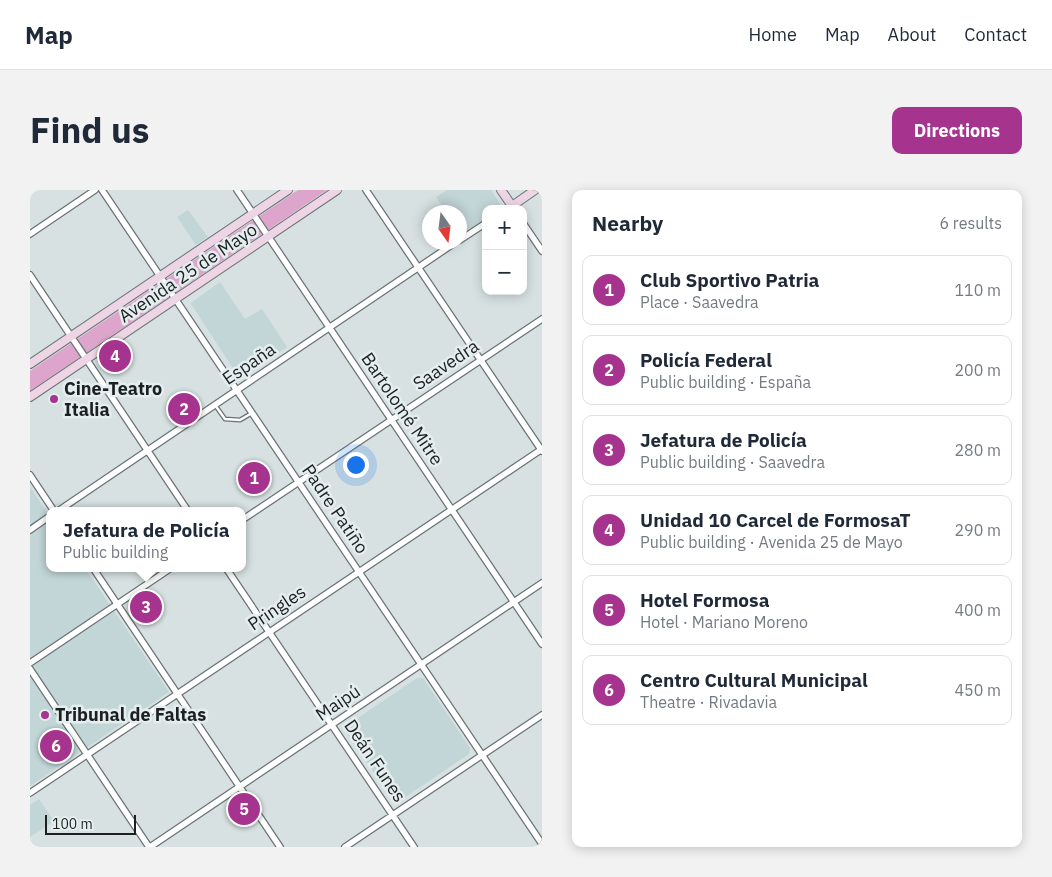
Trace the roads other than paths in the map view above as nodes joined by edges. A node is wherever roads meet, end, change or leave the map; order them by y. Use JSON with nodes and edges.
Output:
{"nodes":[{"id":1,"x":95,"y":190,"type":"edge"},
{"id":2,"x":102,"y":190,"type":"edge"},
{"id":3,"x":237,"y":190,"type":"edge"},
{"id":4,"x":288,"y":190,"type":"edge"},
{"id":5,"x":338,"y":190,"type":"edge"},
{"id":6,"x":366,"y":190,"type":"edge"},
{"id":7,"x":501,"y":190,"type":"edge"},
{"id":8,"x":535,"y":190,"type":"edge"},
{"id":9,"x":509,"y":205,"type":"edge"},
{"id":10,"x":515,"y":205,"type":"edge"},
{"id":11,"x":253,"y":214,"type":"junction"},
{"id":12,"x":482,"y":226,"type":"edge"},
{"id":13,"x":527,"y":229,"type":"edge"},
{"id":14,"x":30,"y":234,"type":"edge"},
{"id":15,"x":268,"y":236,"type":"junction"},
{"id":16,"x":467,"y":236,"type":"edge"},
{"id":17,"x":446,"y":250,"type":"edge"},
{"id":18,"x":542,"y":251,"type":"edge"},
{"id":19,"x":418,"y":268,"type":"junction"},
{"id":20,"x":30,"y":275,"type":"edge"},
{"id":21,"x":161,"y":276,"type":"junction"},
{"id":22,"x":176,"y":299,"type":"junction"},
{"id":23,"x":542,"y":319,"type":"edge"},
{"id":24,"x":329,"y":328,"type":"junction"},
{"id":25,"x":71,"y":336,"type":"junction"},
{"id":26,"x":87,"y":359,"type":"junction"},
{"id":27,"x":480,"y":360,"type":"junction"},
{"id":28,"x":30,"y":364,"type":"edge"},
{"id":29,"x":236,"y":390,"type":"junction"},
{"id":30,"x":30,"y":397,"type":"edge"},
{"id":31,"x":215,"y":405,"type":"junction"},
{"id":32,"x":252,"y":413,"type":"junction"},
{"id":33,"x":392,"y":420,"type":"junction"},
{"id":34,"x":148,"y":450,"type":"junction"},
{"id":35,"x":542,"y":450,"type":"edge"},
{"id":36,"x":30,"y":475,"type":"edge"},
{"id":37,"x":298,"y":482,"type":"junction"},
{"id":38,"x":53,"y":507,"type":"edge"},
{"id":39,"x":62,"y":507,"type":"edge"},
{"id":40,"x":185,"y":507,"type":"edge"},
{"id":41,"x":452,"y":510,"type":"junction"},
{"id":42,"x":246,"y":517,"type":"edge"},
{"id":43,"x":46,"y":519,"type":"edge"},
{"id":44,"x":30,"y":530,"type":"edge"},
{"id":45,"x":359,"y":571,"type":"junction"},
{"id":46,"x":96,"y":572,"type":"edge"},
{"id":47,"x":165,"y":572,"type":"edge"},
{"id":48,"x":229,"y":572,"type":"edge"},
{"id":49,"x":542,"y":583,"type":"edge"},
{"id":50,"x":514,"y":602,"type":"junction"},
{"id":51,"x":117,"y":605,"type":"junction"},
{"id":52,"x":270,"y":632,"type":"junction"},
{"id":53,"x":542,"y":644,"type":"edge"},
{"id":54,"x":30,"y":663,"type":"edge"},
{"id":55,"x":421,"y":664,"type":"junction"},
{"id":56,"x":30,"y":669,"type":"edge"},
{"id":57,"x":176,"y":694,"type":"junction"},
{"id":58,"x":542,"y":715,"type":"edge"},
{"id":59,"x":332,"y":725,"type":"junction"},
{"id":60,"x":88,"y":755,"type":"junction"},
{"id":61,"x":482,"y":755,"type":"junction"},
{"id":62,"x":239,"y":786,"type":"junction"},
{"id":63,"x":30,"y":793,"type":"edge"},
{"id":64,"x":393,"y":815,"type":"junction"},
{"id":65,"x":542,"y":846,"type":"edge"},
{"id":66,"x":150,"y":847,"type":"edge"},
{"id":67,"x":280,"y":847,"type":"edge"},
{"id":68,"x":345,"y":847,"type":"edge"},
{"id":69,"x":414,"y":847,"type":"edge"}],
"edges":[{"from":1,"to":14,"type":"street"},
{"from":2,"to":21,"type":"street","name":"Padre Patiño"},
{"from":3,"to":11,"type":"street","name":"Bartolomé Mitre"},
{"from":4,"to":11,"type":"main road","name":"Avenida 25 de Mayo"},
{"from":5,"to":15,"type":"main road","name":"Avenida 25 de Mayo"},
{"from":6,"to":19,"type":"street"},
{"from":7,"to":9,"type":"main road"},
{"from":8,"to":10,"type":"main road"},
{"from":11,"to":15,"type":"street","name":"Bartolomé Mitre"},
{"from":11,"to":21,"type":"main road","name":"Avenida 25 de Mayo"},
{"from":12,"to":16,"type":"street","name":"España"},
{"from":13,"to":18,"type":"street"},
{"from":15,"to":22,"type":"main road","name":"Avenida 25 de Mayo"},
{"from":15,"to":24,"type":"street","name":"Bartolomé Mitre"},
{"from":17,"to":19,"type":"street","name":"España"},
{"from":19,"to":24,"type":"street","name":"España"},
{"from":19,"to":27,"type":"street"},
{"from":20,"to":25,"type":"street"},
{"from":21,"to":22,"type":"street","name":"Padre Patiño"},
{"from":21,"to":25,"type":"main road","name":"Avenida 25 de Mayo"},
{"from":22,"to":26,"type":"main road","name":"Avenida 25 de Mayo"},
{"from":22,"to":29,"type":"street","name":"Padre Patiño"},
{"from":23,"to":27,"type":"street","name":"Saavedra"},
{"from":24,"to":29,"type":"street","name":"España"},
{"from":24,"to":33,"type":"street","name":"Bartolomé Mitre"},
{"from":25,"to":26,"type":"street"},
{"from":25,"to":28,"type":"main road","name":"Avenida 25 de Mayo"},
{"from":26,"to":30,"type":"main road","name":"Avenida 25 de Mayo"},
{"from":26,"to":34,"type":"street"},
{"from":27,"to":33,"type":"street","name":"Saavedra"},
{"from":27,"to":35,"type":"street"},
{"from":29,"to":31,"type":"street","name":"España"},
{"from":29,"to":32,"type":"street","name":"Padre Patiño"},
{"from":31,"to":32,"type":"lane"},
{"from":31,"to":34,"type":"street","name":"España"},
{"from":32,"to":37,"type":"street","name":"Padre Patiño"},
{"from":33,"to":37,"type":"street","name":"Saavedra"},
{"from":33,"to":41,"type":"street","name":"Bartolomé Mitre"},
{"from":34,"to":39,"type":"street","name":"España"},
{"from":34,"to":40,"type":"street"},
{"from":35,"to":41,"type":"street","name":"Pringles"},
{"from":36,"to":38,"type":"street"},
{"from":37,"to":42,"type":"street","name":"Saavedra"},
{"from":37,"to":45,"type":"street","name":"Padre Patiño"},
{"from":41,"to":45,"type":"street","name":"Pringles"},
{"from":41,"to":50,"type":"street","name":"Bartolomé Mitre"},
{"from":43,"to":44,"type":"street"},
{"from":45,"to":52,"type":"street","name":"Pringles"},
{"from":45,"to":55,"type":"street","name":"Padre Patiño"},
{"from":46,"to":51,"type":"street"},
{"from":47,"to":51,"type":"street"},
{"from":48,"to":52,"type":"street","name":"Deán Funes"},
{"from":49,"to":50,"type":"street","name":"Maipú"},
{"from":50,"to":53,"type":"street","name":"Bartolomé Mitre"},
{"from":50,"to":55,"type":"street","name":"Maipú"},
{"from":51,"to":54,"type":"street"},
{"from":51,"to":57,"type":"street"},
{"from":52,"to":57,"type":"street","name":"Pringles"},
{"from":52,"to":59,"type":"street","name":"Deán Funes"},
{"from":55,"to":59,"type":"street","name":"Maipú"},
{"from":55,"to":61,"type":"street","name":"Padre Patiño"},
{"from":56,"to":60,"type":"street"},
{"from":57,"to":60,"type":"street","name":"Pringles"},
{"from":57,"to":62,"type":"street"},
{"from":58,"to":61,"type":"street"},
{"from":59,"to":62,"type":"street","name":"Maipú"},
{"from":59,"to":64,"type":"street","name":"Deán Funes"},
{"from":60,"to":63,"type":"street","name":"Pringles"},
{"from":60,"to":66,"type":"street"},
{"from":61,"to":64,"type":"street"},
{"from":61,"to":65,"type":"street","name":"Padre Patiño"},
{"from":62,"to":66,"type":"street","name":"Maipú"},
{"from":62,"to":67,"type":"street"},
{"from":64,"to":68,"type":"street"},
{"from":64,"to":69,"type":"street","name":"Deán Funes"}]}
